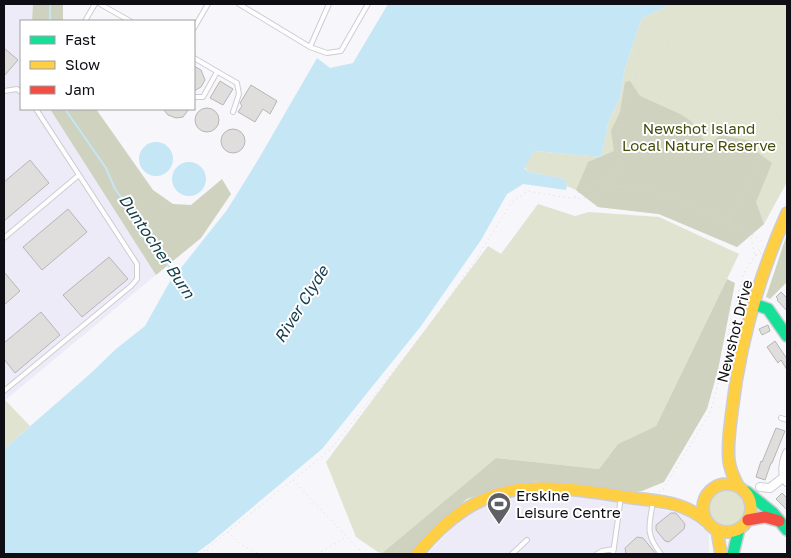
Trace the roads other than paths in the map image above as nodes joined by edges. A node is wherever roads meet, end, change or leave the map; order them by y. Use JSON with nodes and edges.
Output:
{"nodes":[{"id":1,"x":95,"y":4,"type":"edge"},
{"id":2,"x":100,"y":4,"type":"edge"},
{"id":3,"x":208,"y":4,"type":"edge"},
{"id":4,"x":239,"y":4,"type":"edge"},
{"id":5,"x":329,"y":4,"type":"edge"},
{"id":6,"x":368,"y":4,"type":"edge"},
{"id":7,"x":86,"y":20,"type":"edge"},
{"id":8,"x":128,"y":20,"type":"edge"},
{"id":9,"x":195,"y":26,"type":"edge"},
{"id":10,"x":310,"y":48,"type":"junction"},
{"id":11,"x":195,"y":59,"type":"edge"},
{"id":12,"x":217,"y":72,"type":"junction"},
{"id":13,"x":4,"y":91,"type":"edge"},
{"id":14,"x":20,"y":91,"type":"edge"},
{"id":15,"x":195,"y":97,"type":"edge"},
{"id":16,"x":37,"y":110,"type":"edge"},
{"id":17,"x":233,"y":112,"type":"dead end"},
{"id":18,"x":79,"y":175,"type":"junction"},
{"id":19,"x":787,"y":213,"type":"edge"},
{"id":20,"x":4,"y":238,"type":"edge"},
{"id":21,"x":754,"y":304,"type":"junction"},
{"id":22,"x":787,"y":336,"type":"edge"},
{"id":23,"x":4,"y":391,"type":"edge"},
{"id":24,"x":781,"y":418,"type":"dead end"},
{"id":25,"x":787,"y":420,"type":"edge"},
{"id":26,"x":787,"y":453,"type":"edge"},
{"id":27,"x":728,"y":459,"type":"junction"},
{"id":28,"x":785,"y":480,"type":"edge"},
{"id":29,"x":717,"y":485,"type":"junction"},
{"id":30,"x":760,"y":487,"type":"dead end"},
{"id":31,"x":742,"y":488,"type":"junction"},
{"id":32,"x":621,"y":496,"type":"junction"},
{"id":33,"x":706,"y":496,"type":"junction"},
{"id":34,"x":654,"y":497,"type":"junction"},
{"id":35,"x":684,"y":507,"type":"junction"},
{"id":36,"x":748,"y":520,"type":"junction"},
{"id":37,"x":706,"y":521,"type":"junction"},
{"id":38,"x":783,"y":526,"type":"edge"},
{"id":39,"x":739,"y":529,"type":"junction"},
{"id":40,"x":716,"y":530,"type":"junction"},
{"id":41,"x":528,"y":540,"type":"dead end"},
{"id":42,"x":613,"y":552,"type":"edge"},
{"id":43,"x":417,"y":554,"type":"edge"},
{"id":44,"x":512,"y":554,"type":"edge"},
{"id":45,"x":597,"y":554,"type":"edge"},
{"id":46,"x":661,"y":554,"type":"edge"},
{"id":47,"x":720,"y":554,"type":"edge"},
{"id":48,"x":733,"y":554,"type":"edge"}],
"edges":[{"from":1,"to":7,"type":"lane"},
{"from":2,"to":8,"type":"lane"},
{"from":3,"to":9,"type":"lane"},
{"from":4,"to":10,"type":"lane"},
{"from":5,"to":10,"type":"lane"},
{"from":6,"to":10,"type":"lane"},
{"from":11,"to":12,"type":"lane"},
{"from":12,"to":15,"type":"lane"},
{"from":12,"to":17,"type":"lane"},
{"from":13,"to":14,"type":"lane"},
{"from":16,"to":18,"type":"lane"},
{"from":18,"to":20,"type":"lane"},
{"from":18,"to":23,"type":"lane"},
{"from":19,"to":21,"type":"street","name":"Newshot Drive"},
{"from":21,"to":22,"type":"street"},
{"from":21,"to":27,"type":"street","name":"Newshot Drive"},
{"from":24,"to":25,"type":"lane"},
{"from":26,"to":28,"type":"street"},
{"from":27,"to":29,"type":"street","name":"Newshot Drive"},
{"from":27,"to":31,"type":"street","name":"Newshot Drive"},
{"from":28,"to":30,"type":"street"},
{"from":29,"to":31,"type":"street"},
{"from":29,"to":33,"type":"street"},
{"from":31,"to":36,"type":"street"},
{"from":31,"to":38,"type":"street"},
{"from":32,"to":34,"type":"street"},
{"from":32,"to":42,"type":"lane"},
{"from":32,"to":43,"type":"street"},
{"from":33,"to":35,"type":"street"},
{"from":33,"to":37,"type":"street"},
{"from":34,"to":35,"type":"street"},
{"from":34,"to":46,"type":"lane"},
{"from":35,"to":37,"type":"street"},
{"from":36,"to":38,"type":"street"},
{"from":36,"to":39,"type":"street"},
{"from":37,"to":40,"type":"street"},
{"from":39,"to":40,"type":"street"},
{"from":39,"to":48,"type":"street"},
{"from":40,"to":47,"type":"street"},
{"from":41,"to":44,"type":"lane"},
{"from":42,"to":45,"type":"lane"}]}
